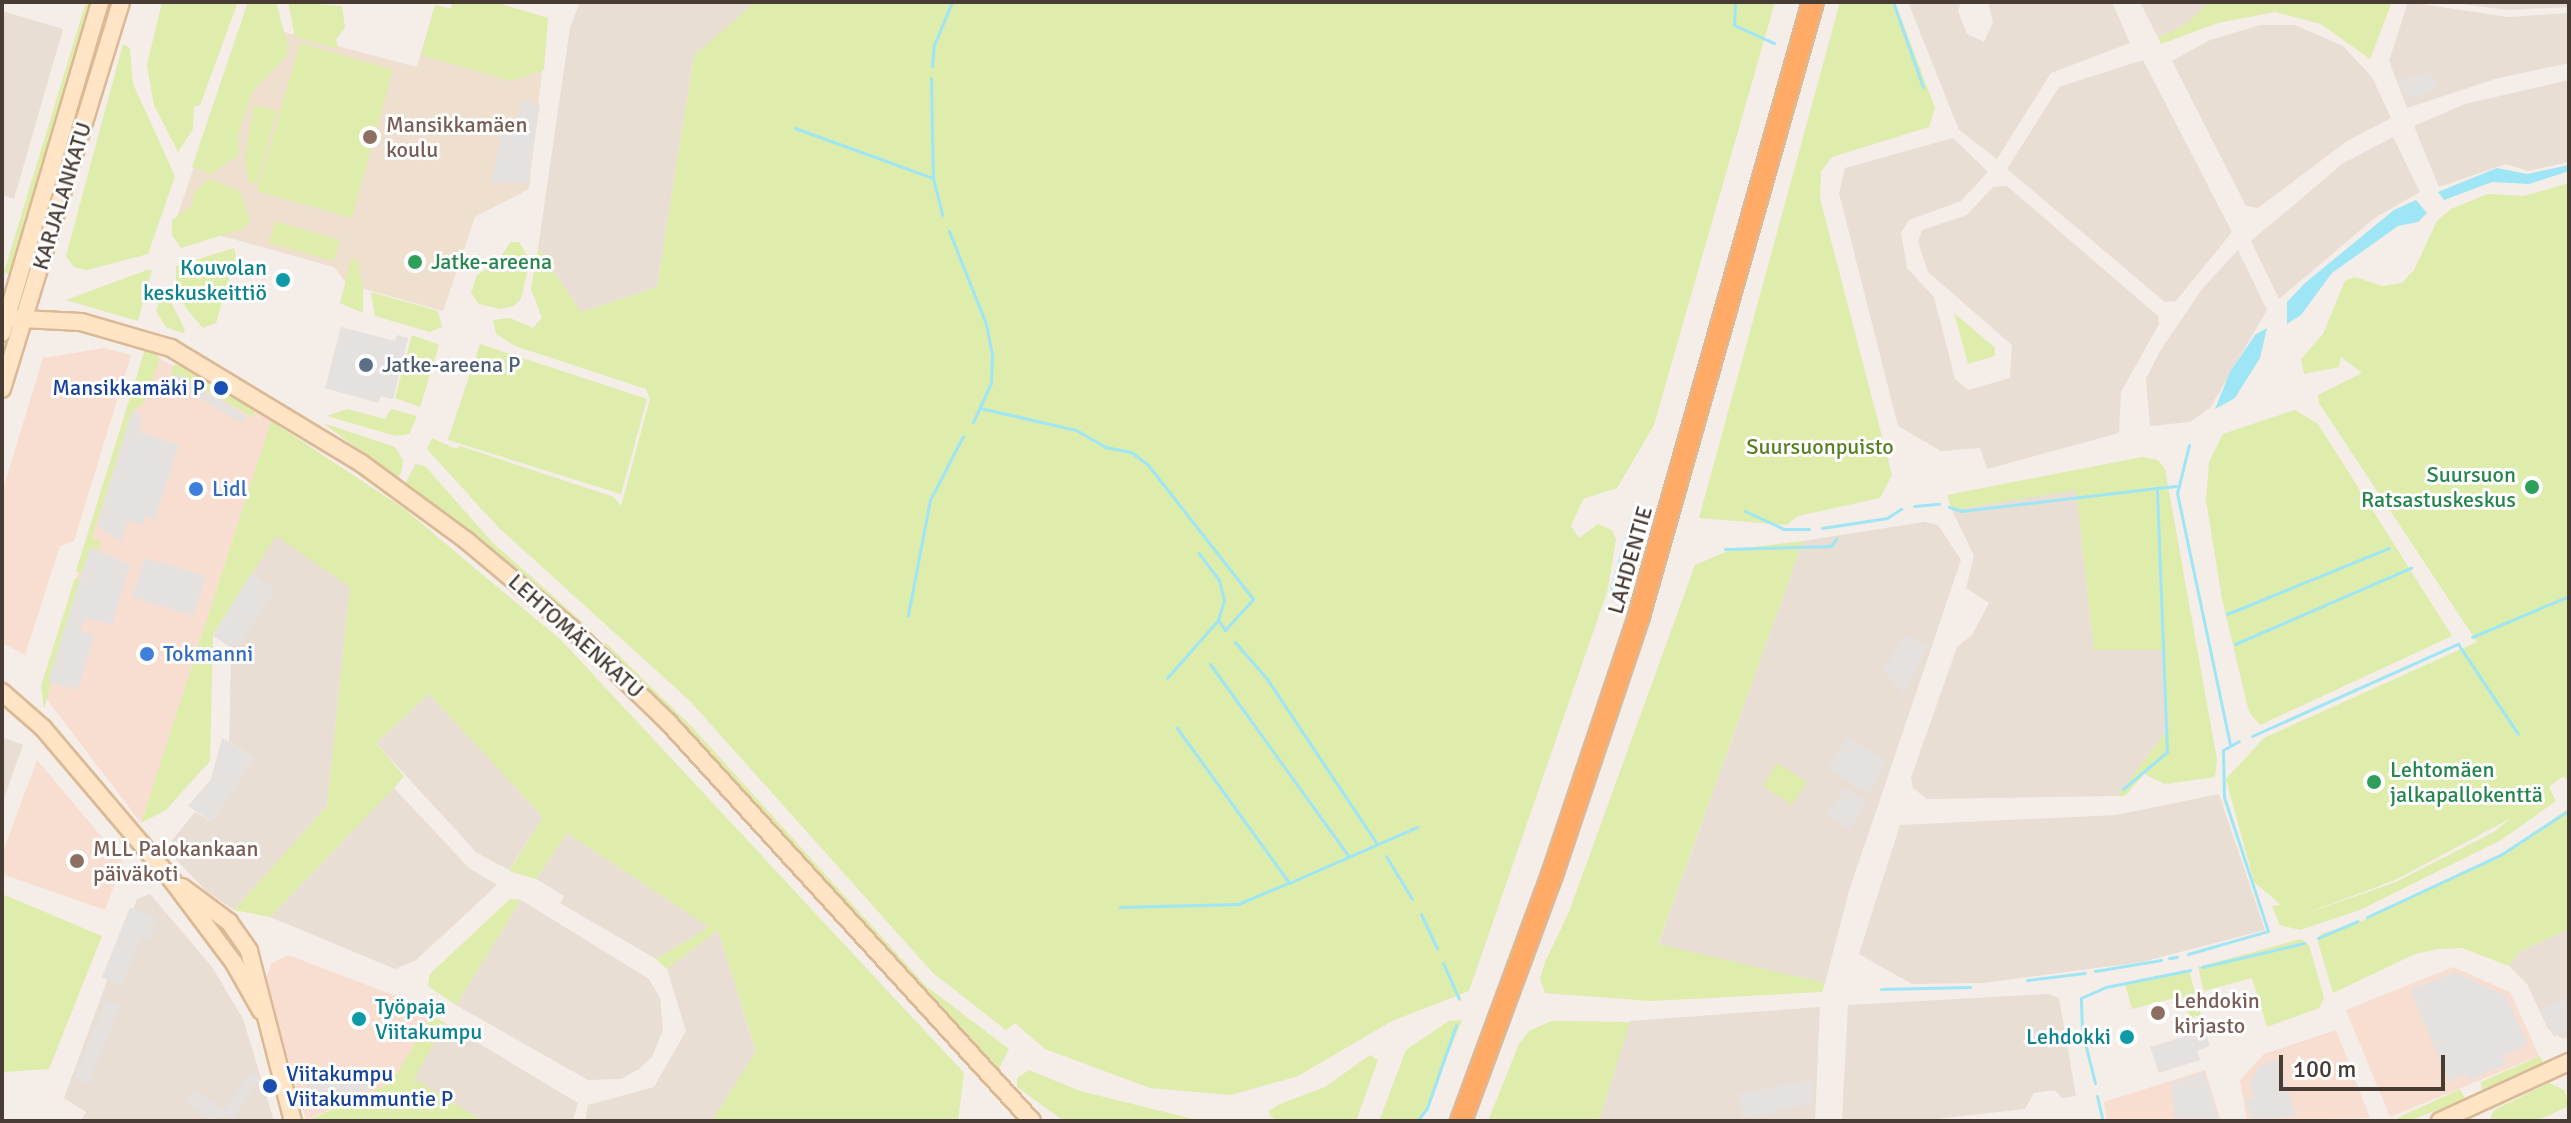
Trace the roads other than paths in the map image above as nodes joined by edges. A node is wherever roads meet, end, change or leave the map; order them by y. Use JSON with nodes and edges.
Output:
{"nodes":[{"id":1,"x":100,"y":2,"type":"edge"},
{"id":2,"x":121,"y":2,"type":"edge"},
{"id":3,"x":1813,"y":2,"type":"edge"},
{"id":4,"x":24,"y":318,"type":"junction"},
{"id":5,"x":4,"y":323,"type":"edge"},
{"id":6,"x":2,"y":389,"type":"edge"},
{"id":7,"x":2,"y":692,"type":"edge"},
{"id":8,"x":171,"y":879,"type":"junction"},
{"id":9,"x":261,"y":1011,"type":"junction"},
{"id":10,"x":2569,"y":1062,"type":"edge"},
{"id":11,"x":293,"y":1121,"type":"edge"},
{"id":12,"x":1032,"y":1121,"type":"edge"},
{"id":13,"x":1461,"y":1121,"type":"edge"},
{"id":14,"x":2440,"y":1121,"type":"edge"}],
"edges":[{"from":1,"to":5,"type":"street","name":"KARJALANKATU"},
{"from":2,"to":4,"type":"street","name":"KARJALANKATU"},
{"from":3,"to":13,"type":"highway","name":"LAHDENTIE"},
{"from":4,"to":5,"type":"street","name":"LEHTOMÄENKATU"},
{"from":4,"to":6,"type":"street","name":"KARJALANKATU"},
{"from":4,"to":12,"type":"street","name":"LEHTOMÄENKATU"},
{"from":7,"to":8,"type":"street"},
{"from":8,"to":9,"type":"street"},
{"from":8,"to":9,"type":"street"},
{"from":9,"to":11,"type":"street"},
{"from":10,"to":14,"type":"street"}]}
